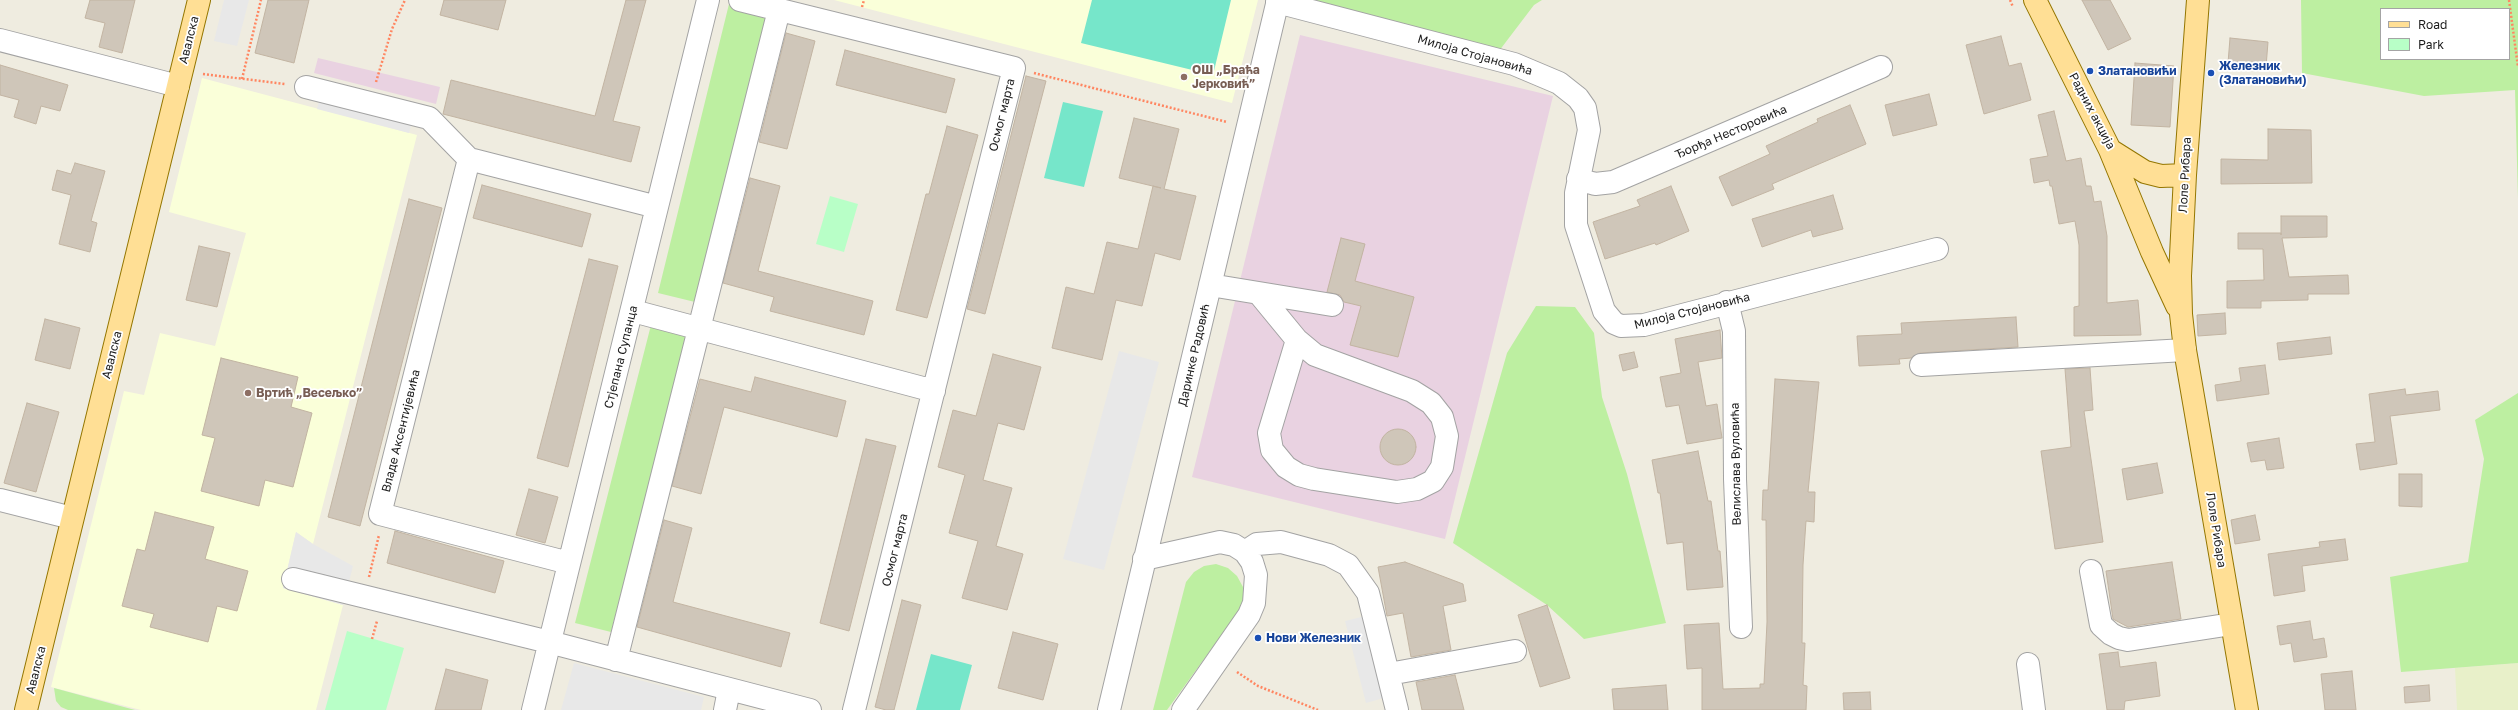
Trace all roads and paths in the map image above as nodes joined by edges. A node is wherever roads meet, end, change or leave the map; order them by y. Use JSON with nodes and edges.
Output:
{"nodes":[{"id":1,"x":199,"y":0,"type":"edge"},
{"id":2,"x":261,"y":0,"type":"edge"},
{"id":3,"x":405,"y":0,"type":"edge"},
{"id":4,"x":740,"y":0,"type":"edge"},
{"id":5,"x":864,"y":0,"type":"edge"},
{"id":6,"x":2035,"y":0,"type":"edge"},
{"id":7,"x":2198,"y":0,"type":"edge"},
{"id":8,"x":2509,"y":0,"type":"edge"},
{"id":9,"x":702,"y":1,"type":"edge"},
{"id":10,"x":1277,"y":1,"type":"edge"},
{"id":11,"x":862,"y":7,"type":"dead end"},
{"id":12,"x":779,"y":10,"type":"junction"},
{"id":13,"x":0,"y":40,"type":"edge"},
{"id":14,"x":1881,"y":67,"type":"dead end"},
{"id":15,"x":2518,"y":67,"type":"edge"},
{"id":16,"x":1014,"y":68,"type":"junction"},
{"id":17,"x":195,"y":72,"type":"dead end"},
{"id":18,"x":242,"y":79,"type":"junction"},
{"id":19,"x":178,"y":86,"type":"junction"},
{"id":20,"x":306,"y":87,"type":"joint"},
{"id":21,"x":371,"y":104,"type":"junction"},
{"id":22,"x":1247,"y":126,"type":"junction"},
{"id":23,"x":2110,"y":150,"type":"junction"},
{"id":24,"x":469,"y":159,"type":"junction"},
{"id":25,"x":2185,"y":175,"type":"junction"},
{"id":26,"x":1578,"y":179,"type":"junction"},
{"id":27,"x":657,"y":206,"type":"junction"},
{"id":28,"x":1937,"y":249,"type":"dead end"},
{"id":29,"x":1210,"y":285,"type":"junction"},
{"id":30,"x":1260,"y":295,"type":"junction"},
{"id":31,"x":1727,"y":302,"type":"junction"},
{"id":32,"x":1332,"y":305,"type":"dead end"},
{"id":33,"x":633,"y":311,"type":"junction"},
{"id":34,"x":2181,"y":314,"type":"junction"},
{"id":35,"x":699,"y":328,"type":"junction"},
{"id":36,"x":1297,"y":340,"type":"junction"},
{"id":37,"x":2185,"y":350,"type":"junction"},
{"id":38,"x":1921,"y":365,"type":"dead end"},
{"id":39,"x":934,"y":390,"type":"junction"},
{"id":40,"x":0,"y":500,"type":"edge"},
{"id":41,"x":384,"y":515,"type":"junction"},
{"id":42,"x":72,"y":518,"type":"junction"},
{"id":43,"x":1245,"y":552,"type":"junction"},
{"id":44,"x":1144,"y":559,"type":"junction"},
{"id":45,"x":570,"y":563,"type":"junction"},
{"id":46,"x":2091,"y":570,"type":"dead end"},
{"id":47,"x":293,"y":579,"type":"dead end"},
{"id":48,"x":365,"y":596,"type":"junction"},
{"id":49,"x":2232,"y":624,"type":"junction"},
{"id":50,"x":1741,"y":627,"type":"dead end"},
{"id":51,"x":549,"y":642,"type":"junction"},
{"id":52,"x":1515,"y":651,"type":"dead end"},
{"id":53,"x":616,"y":660,"type":"junction"},
{"id":54,"x":2028,"y":664,"type":"dead end"},
{"id":55,"x":1237,"y":672,"type":"dead end"},
{"id":56,"x":1388,"y":674,"type":"junction"},
{"id":57,"x":727,"y":700,"type":"edge"},
{"id":58,"x":26,"y":710,"type":"edge"},
{"id":59,"x":533,"y":710,"type":"edge"},
{"id":60,"x":810,"y":710,"type":"edge"},
{"id":61,"x":854,"y":710,"type":"edge"},
{"id":62,"x":1110,"y":710,"type":"edge"},
{"id":63,"x":1183,"y":710,"type":"edge"},
{"id":64,"x":1318,"y":710,"type":"edge"},
{"id":65,"x":1397,"y":710,"type":"edge"},
{"id":66,"x":2034,"y":710,"type":"edge"},
{"id":67,"x":2247,"y":710,"type":"edge"}],
"edges":[{"from":1,"to":19,"type":"main road","name":"Авалска"},
{"from":2,"to":18,"type":"path"},
{"from":3,"to":21,"type":"path"},
{"from":4,"to":12,"type":"street","name":"Осмог марта"},
{"from":5,"to":11,"type":"path"},
{"from":6,"to":23,"type":"main road","name":"Радних акција"},
{"from":7,"to":25,"type":"main road","name":"Лоле Рибара"},
{"from":8,"to":15,"type":"path"},
{"from":9,"to":27,"type":"street","name":"Стјепана Супанца"},
{"from":10,"to":22,"type":"street","name":"Даринке Радовић"},
{"from":10,"to":26,"type":"street","name":"Милоја Стојановића"},
{"from":12,"to":16,"type":"street","name":"Осмог марта"},
{"from":12,"to":35,"type":"street"},
{"from":13,"to":19,"type":"street"},
{"from":14,"to":26,"type":"street","name":"Ђорђа Несторовића"},
{"from":16,"to":22,"type":"path"},
{"from":16,"to":39,"type":"street","name":"Осмог марта"},
{"from":17,"to":18,"type":"path"},
{"from":18,"to":20,"type":"path"},
{"from":19,"to":42,"type":"main road","name":"Авалска"},
{"from":20,"to":21,"type":"street"},
{"from":21,"to":24,"type":"street"},
{"from":22,"to":29,"type":"street","name":"Даринке Радовић"},
{"from":23,"to":25,"type":"main road","name":"Радних акција"},
{"from":23,"to":34,"type":"main road"},
{"from":24,"to":27,"type":"street"},
{"from":24,"to":41,"type":"street","name":"Владе Аксентијевића"},
{"from":25,"to":34,"type":"main road","name":"Лоле Рибара"},
{"from":26,"to":31,"type":"street","name":"Милоја Стојановића"},
{"from":27,"to":33,"type":"street","name":"Стјепана Супанца"},
{"from":28,"to":31,"type":"street","name":"Милоја Стојановића"},
{"from":29,"to":30,"type":"street"},
{"from":29,"to":44,"type":"street","name":"Даринке Радовић"},
{"from":30,"to":32,"type":"street"},
{"from":30,"to":36,"type":"street"},
{"from":31,"to":50,"type":"street","name":"Велислава Вуловића"},
{"from":33,"to":35,"type":"street"},
{"from":33,"to":45,"type":"street","name":"Стјепана Супанца"},
{"from":34,"to":37,"type":"main road","name":"Лоле Рибара"},
{"from":35,"to":39,"type":"street"},
{"from":35,"to":53,"type":"street"},
{"from":36,"to":36,"type":"street"},
{"from":37,"to":38,"type":"street"},
{"from":37,"to":49,"type":"main road","name":"Лоле Рибара"},
{"from":39,"to":61,"type":"street","name":"Осмог марта"},
{"from":40,"to":42,"type":"street"},
{"from":41,"to":45,"type":"street"},
{"from":41,"to":48,"type":"path"},
{"from":42,"to":58,"type":"main road","name":"Авалска"},
{"from":43,"to":44,"type":"street"},
{"from":43,"to":56,"type":"street"},
{"from":43,"to":63,"type":"street"},
{"from":44,"to":62,"type":"street","name":"Даринке Радовић"},
{"from":45,"to":51,"type":"street","name":"Стјепана Супанца"},
{"from":46,"to":49,"type":"street"},
{"from":47,"to":48,"type":"street"},
{"from":48,"to":51,"type":"street"},
{"from":49,"to":67,"type":"main road","name":"Лоле Рибара"},
{"from":51,"to":53,"type":"street"},
{"from":51,"to":59,"type":"street","name":"Стјепана Супанца"},
{"from":52,"to":56,"type":"street"},
{"from":53,"to":57,"type":"street"},
{"from":54,"to":66,"type":"street"},
{"from":55,"to":64,"type":"path"},
{"from":56,"to":65,"type":"street"},
{"from":57,"to":60,"type":"street"}]}
